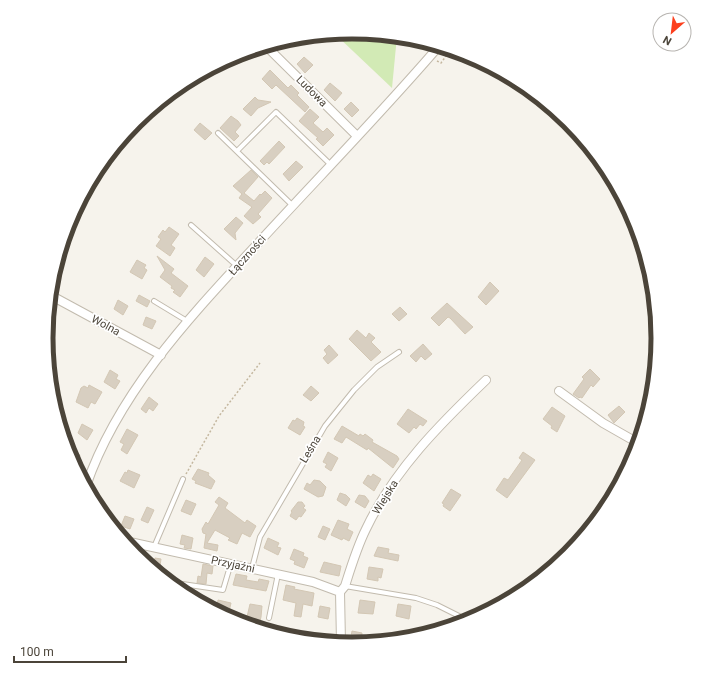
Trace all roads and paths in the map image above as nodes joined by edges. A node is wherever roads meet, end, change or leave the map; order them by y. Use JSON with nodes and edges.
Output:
{"nodes":[{"id":1,"x":270,"y":50,"type":"edge"},
{"id":2,"x":435,"y":51,"type":"edge"},
{"id":3,"x":444,"y":54,"type":"edge"},
{"id":4,"x":432,"y":62,"type":"dead end"},
{"id":5,"x":218,"y":133,"type":"dead end"},
{"id":6,"x":357,"y":136,"type":"junction"},
{"id":7,"x":237,"y":151,"type":"junction"},
{"id":8,"x":331,"y":165,"type":"junction"},
{"id":9,"x":292,"y":205,"type":"junction"},
{"id":10,"x":191,"y":225,"type":"dead end"},
{"id":11,"x":237,"y":266,"type":"junction"},
{"id":12,"x":56,"y":298,"type":"edge"},
{"id":13,"x":154,"y":301,"type":"dead end"},
{"id":14,"x":187,"y":321,"type":"junction"},
{"id":15,"x":399,"y":352,"type":"dead end"},
{"id":16,"x":161,"y":355,"type":"junction"},
{"id":17,"x":260,"y":363,"type":"dead end"},
{"id":18,"x":486,"y":380,"type":"dead end"},
{"id":19,"x":559,"y":391,"type":"dead end"},
{"id":20,"x":633,"y":440,"type":"edge"},
{"id":21,"x":88,"y":478,"type":"edge"},
{"id":22,"x":183,"y":479,"type":"joint"},
{"id":23,"x":135,"y":543,"type":"edge"},
{"id":24,"x":154,"y":547,"type":"junction"},
{"id":25,"x":231,"y":563,"type":"junction"},
{"id":26,"x":252,"y":568,"type":"junction"},
{"id":27,"x":278,"y":574,"type":"junction"},
{"id":28,"x":182,"y":584,"type":"edge"},
{"id":29,"x":343,"y":589,"type":"junction"},
{"id":30,"x":460,"y":616,"type":"edge"},
{"id":31,"x":269,"y":618,"type":"dead end"},
{"id":32,"x":341,"y":636,"type":"edge"}],
"edges":[{"from":1,"to":6,"type":"street","name":"Ludowa"},
{"from":2,"to":6,"type":"street","name":"Łączności"},
{"from":3,"to":4,"type":"path"},
{"from":5,"to":7,"type":"lane"},
{"from":6,"to":8,"type":"street","name":"Łączności"},
{"from":7,"to":8,"type":"lane"},
{"from":7,"to":9,"type":"lane"},
{"from":8,"to":9,"type":"street","name":"Łączności"},
{"from":9,"to":11,"type":"street","name":"Łączności"},
{"from":10,"to":11,"type":"lane"},
{"from":11,"to":14,"type":"street","name":"Łączności"},
{"from":12,"to":16,"type":"street","name":"Wolna"},
{"from":13,"to":14,"type":"lane"},
{"from":14,"to":16,"type":"street","name":"Łączności"},
{"from":15,"to":26,"type":"lane","name":"Leśna"},
{"from":16,"to":21,"type":"street","name":"Łączności"},
{"from":17,"to":22,"type":"path"},
{"from":18,"to":29,"type":"street","name":"Wiejska"},
{"from":19,"to":20,"type":"street"},
{"from":22,"to":24,"type":"lane"},
{"from":23,"to":24,"type":"street","name":"Przyjaźni"},
{"from":24,"to":25,"type":"street","name":"Przyjaźni"},
{"from":25,"to":26,"type":"street","name":"Przyjaźni"},
{"from":25,"to":28,"type":"lane"},
{"from":26,"to":27,"type":"street","name":"Przyjaźni"},
{"from":27,"to":29,"type":"street","name":"Przyjaźni"},
{"from":27,"to":31,"type":"lane"},
{"from":29,"to":30,"type":"lane"},
{"from":29,"to":32,"type":"street","name":"Wiejska"}]}
